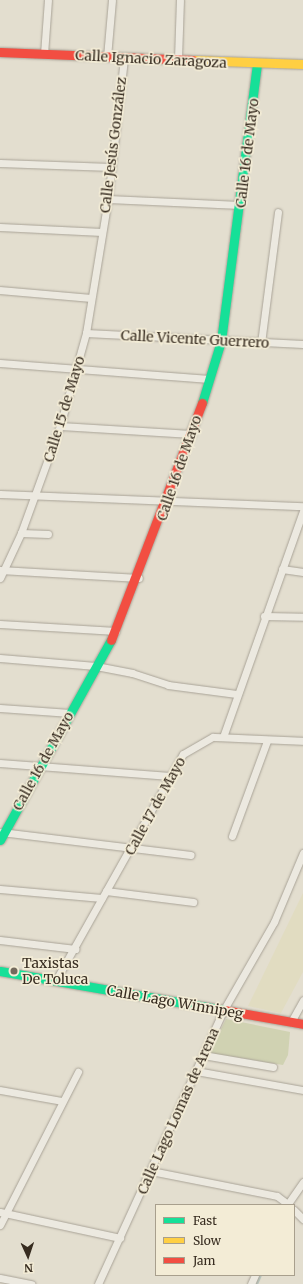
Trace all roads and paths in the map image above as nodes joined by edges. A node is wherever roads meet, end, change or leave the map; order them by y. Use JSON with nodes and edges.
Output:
{"nodes":[{"id":1,"x":48,"y":0,"type":"edge"},
{"id":2,"x":112,"y":0,"type":"edge"},
{"id":3,"x":180,"y":0,"type":"edge"},
{"id":4,"x":0,"y":52,"type":"edge"},
{"id":5,"x":44,"y":54,"type":"junction"},
{"id":6,"x":107,"y":57,"type":"junction"},
{"id":7,"x":124,"y":58,"type":"junction"},
{"id":8,"x":178,"y":59,"type":"junction"},
{"id":9,"x":257,"y":64,"type":"junction"},
{"id":10,"x":303,"y":64,"type":"edge"},
{"id":11,"x":0,"y":163,"type":"edge"},
{"id":12,"x":111,"y":167,"type":"junction"},
{"id":13,"x":108,"y":199,"type":"junction"},
{"id":14,"x":240,"y":205,"type":"junction"},
{"id":15,"x":278,"y":212,"type":"dead end"},
{"id":16,"x":0,"y":227,"type":"edge"},
{"id":17,"x":102,"y":232,"type":"junction"},
{"id":18,"x":0,"y":290,"type":"edge"},
{"id":19,"x":91,"y":298,"type":"junction"},
{"id":20,"x":86,"y":333,"type":"junction"},
{"id":21,"x":220,"y":341,"type":"junction"},
{"id":22,"x":261,"y":343,"type":"junction"},
{"id":23,"x":303,"y":344,"type":"edge"},
{"id":24,"x":0,"y":363,"type":"edge"},
{"id":25,"x":77,"y":369,"type":"junction"},
{"id":26,"x":209,"y":379,"type":"junction"},
{"id":27,"x":60,"y":426,"type":"junction"},
{"id":28,"x":192,"y":434,"type":"junction"},
{"id":29,"x":0,"y":494,"type":"edge"},
{"id":30,"x":36,"y":495,"type":"junction"},
{"id":31,"x":169,"y":500,"type":"junction"},
{"id":32,"x":303,"y":506,"type":"edge"},
{"id":33,"x":303,"y":511,"type":"edge"},
{"id":34,"x":21,"y":533,"type":"junction"},
{"id":35,"x":48,"y":534,"type":"dead end"},
{"id":36,"x":282,"y":569,"type":"junction"},
{"id":37,"x":2,"y":570,"type":"edge"},
{"id":38,"x":303,"y":572,"type":"edge"},
{"id":39,"x":0,"y":578,"type":"edge"},
{"id":40,"x":139,"y":578,"type":"junction"},
{"id":41,"x":264,"y":616,"type":"junction"},
{"id":42,"x":303,"y":617,"type":"edge"},
{"id":43,"x":0,"y":624,"type":"edge"},
{"id":44,"x":116,"y":631,"type":"junction"},
{"id":45,"x":0,"y":658,"type":"edge"},
{"id":46,"x":96,"y":666,"type":"junction"},
{"id":47,"x":236,"y":694,"type":"junction"},
{"id":48,"x":0,"y":708,"type":"edge"},
{"id":49,"x":70,"y":713,"type":"junction"},
{"id":50,"x":223,"y":737,"type":"junction"},
{"id":51,"x":267,"y":740,"type":"junction"},
{"id":52,"x":303,"y":741,"type":"edge"},
{"id":53,"x":0,"y":763,"type":"edge"},
{"id":54,"x":40,"y":766,"type":"junction"},
{"id":55,"x":170,"y":776,"type":"junction"},
{"id":56,"x":1,"y":834,"type":"edge"},
{"id":57,"x":232,"y":836,"type":"dead end"},
{"id":58,"x":134,"y":846,"type":"junction"},
{"id":59,"x":303,"y":853,"type":"edge"},
{"id":60,"x":191,"y":855,"type":"dead end"},
{"id":61,"x":0,"y":889,"type":"edge"},
{"id":62,"x":106,"y":891,"type":"junction"},
{"id":63,"x":102,"y":898,"type":"junction"},
{"id":64,"x":192,"y":902,"type":"dead end"},
{"id":65,"x":0,"y":940,"type":"edge"},
{"id":66,"x":75,"y":949,"type":"junction"},
{"id":67,"x":0,"y":971,"type":"edge"},
{"id":68,"x":56,"y":980,"type":"junction"},
{"id":69,"x":303,"y":1000,"type":"edge"},
{"id":70,"x":224,"y":1011,"type":"junction"},
{"id":71,"x":291,"y":1022,"type":"junction"},
{"id":72,"x":303,"y":1024,"type":"edge"},
{"id":73,"x":203,"y":1055,"type":"junction"},
{"id":74,"x":273,"y":1067,"type":"dead end"},
{"id":75,"x":196,"y":1071,"type":"junction"},
{"id":76,"x":78,"y":1072,"type":"dead end"},
{"id":77,"x":0,"y":1090,"type":"edge"},
{"id":78,"x":303,"y":1090,"type":"edge"},
{"id":79,"x":62,"y":1101,"type":"junction"},
{"id":80,"x":151,"y":1171,"type":"junction"},
{"id":81,"x":303,"y":1182,"type":"edge"},
{"id":82,"x":287,"y":1204,"type":"edge"},
{"id":83,"x":289,"y":1204,"type":"edge"},
{"id":84,"x":295,"y":1211,"type":"edge"},
{"id":85,"x":3,"y":1213,"type":"edge"},
{"id":86,"x":303,"y":1219,"type":"edge"},
{"id":87,"x":0,"y":1225,"type":"edge"},
{"id":88,"x":120,"y":1238,"type":"junction"},
{"id":89,"x":0,"y":1278,"type":"edge"},
{"id":90,"x":31,"y":1284,"type":"edge"},
{"id":91,"x":98,"y":1284,"type":"edge"}],
"edges":[{"from":1,"to":5,"type":"street"},
{"from":2,"to":6,"type":"street"},
{"from":3,"to":8,"type":"street"},
{"from":4,"to":5,"type":"street","name":"Calle Ignacio Zaragoza"},
{"from":5,"to":6,"type":"street","name":"Calle Ignacio Zaragoza"},
{"from":6,"to":7,"type":"street","name":"Calle Ignacio Zaragoza"},
{"from":7,"to":8,"type":"street","name":"Calle Ignacio Zaragoza"},
{"from":7,"to":12,"type":"street","name":"Calle Jesús González"},
{"from":8,"to":9,"type":"street","name":"Calle Ignacio Zaragoza"},
{"from":9,"to":10,"type":"street","name":"Calle Ignacio Zaragoza"},
{"from":9,"to":14,"type":"street","name":"Calle 16 de Mayo"},
{"from":11,"to":12,"type":"street"},
{"from":12,"to":13,"type":"street","name":"Calle Jesús González"},
{"from":13,"to":14,"type":"street"},
{"from":13,"to":17,"type":"street","name":"Calle Jesús González"},
{"from":14,"to":21,"type":"street","name":"Calle 16 de Mayo"},
{"from":15,"to":22,"type":"street"},
{"from":16,"to":17,"type":"street"},
{"from":17,"to":19,"type":"street","name":"Calle 15 de Mayo"},
{"from":18,"to":19,"type":"street"},
{"from":19,"to":20,"type":"street","name":"Calle 15 de Mayo"},
{"from":20,"to":21,"type":"street","name":"Calle Vicente Guerrero"},
{"from":20,"to":25,"type":"street","name":"Calle 15 de Mayo"},
{"from":21,"to":22,"type":"street","name":"Calle Vicente Guerrero"},
{"from":21,"to":26,"type":"street","name":"Calle 16 de Mayo"},
{"from":22,"to":23,"type":"street","name":"Calle Vicente Guerrero"},
{"from":24,"to":25,"type":"street"},
{"from":25,"to":26,"type":"street"},
{"from":25,"to":27,"type":"street","name":"Calle 15 de Mayo"},
{"from":26,"to":28,"type":"street","name":"Calle 16 de Mayo"},
{"from":27,"to":28,"type":"street"},
{"from":27,"to":30,"type":"street","name":"Calle 15 de Mayo"},
{"from":28,"to":31,"type":"street","name":"Calle 16 de Mayo"},
{"from":29,"to":30,"type":"street"},
{"from":30,"to":31,"type":"street"},
{"from":30,"to":34,"type":"street","name":"Calle 15 de Mayo"},
{"from":31,"to":32,"type":"street"},
{"from":31,"to":40,"type":"street","name":"Calle 16 de Mayo"},
{"from":33,"to":36,"type":"street"},
{"from":34,"to":35,"type":"street"},
{"from":34,"to":37,"type":"street","name":"Calle 15 de Mayo"},
{"from":36,"to":38,"type":"street"},
{"from":36,"to":41,"type":"street"},
{"from":37,"to":39,"type":"street","name":"Calle 15 de Mayo"},
{"from":37,"to":40,"type":"street"},
{"from":40,"to":44,"type":"street","name":"Calle 16 de Mayo"},
{"from":41,"to":42,"type":"street"},
{"from":41,"to":47,"type":"street"},
{"from":43,"to":44,"type":"street"},
{"from":44,"to":46,"type":"street","name":"Calle 16 de Mayo"},
{"from":45,"to":46,"type":"street"},
{"from":46,"to":47,"type":"street"},
{"from":46,"to":49,"type":"street","name":"Calle 16 de Mayo"},
{"from":47,"to":50,"type":"street"},
{"from":48,"to":49,"type":"street"},
{"from":49,"to":54,"type":"street","name":"Calle 16 de Mayo"},
{"from":50,"to":51,"type":"street","name":"Calle 17 de Mayo"},
{"from":50,"to":55,"type":"street","name":"Calle 17 de Mayo"},
{"from":51,"to":52,"type":"street","name":"Calle 17 de Mayo"},
{"from":51,"to":57,"type":"street"},
{"from":53,"to":54,"type":"street"},
{"from":54,"to":55,"type":"street"},
{"from":54,"to":56,"type":"street","name":"Calle 16 de Mayo"},
{"from":55,"to":58,"type":"street","name":"Calle 17 de Mayo"},
{"from":56,"to":58,"type":"street"},
{"from":58,"to":60,"type":"street"},
{"from":58,"to":62,"type":"street","name":"Calle 17 de Mayo"},
{"from":59,"to":70,"type":"street","name":"Calle Lago Lomas de Arena"},
{"from":61,"to":63,"type":"street"},
{"from":62,"to":63,"type":"street","name":"Calle 17 de Mayo"},
{"from":62,"to":64,"type":"street"},
{"from":63,"to":66,"type":"street","name":"Calle 17 de Mayo"},
{"from":65,"to":66,"type":"street"},
{"from":66,"to":68,"type":"street","name":"Calle 17 de Mayo"},
{"from":67,"to":68,"type":"street","name":"Calle Lago Winnipeg"},
{"from":68,"to":70,"type":"street","name":"Calle Lago Winnipeg"},
{"from":69,"to":71,"type":"street"},
{"from":70,"to":71,"type":"street","name":"Calle Lago Winnipeg"},
{"from":70,"to":73,"type":"street","name":"Calle Lago Lomas de Arena"},
{"from":71,"to":72,"type":"street","name":"Calle Lago Winnipeg"},
{"from":73,"to":74,"type":"street"},
{"from":73,"to":75,"type":"street","name":"Calle Lago Lomas de Arena"},
{"from":75,"to":78,"type":"street"},
{"from":75,"to":80,"type":"street","name":"Calle Lago Lomas de Arena"},
{"from":76,"to":79,"type":"street"},
{"from":77,"to":79,"type":"street"},
{"from":79,"to":85,"type":"street"},
{"from":80,"to":82,"type":"street"},
{"from":80,"to":88,"type":"street","name":"Calle Lago Lomas de Arena"},
{"from":81,"to":83,"type":"street"},
{"from":84,"to":86,"type":"street"},
{"from":85,"to":87,"type":"street"},
{"from":85,"to":88,"type":"street"},
{"from":88,"to":91,"type":"street","name":"Calle Lago Lomas de Arena"},
{"from":89,"to":90,"type":"street"}]}
